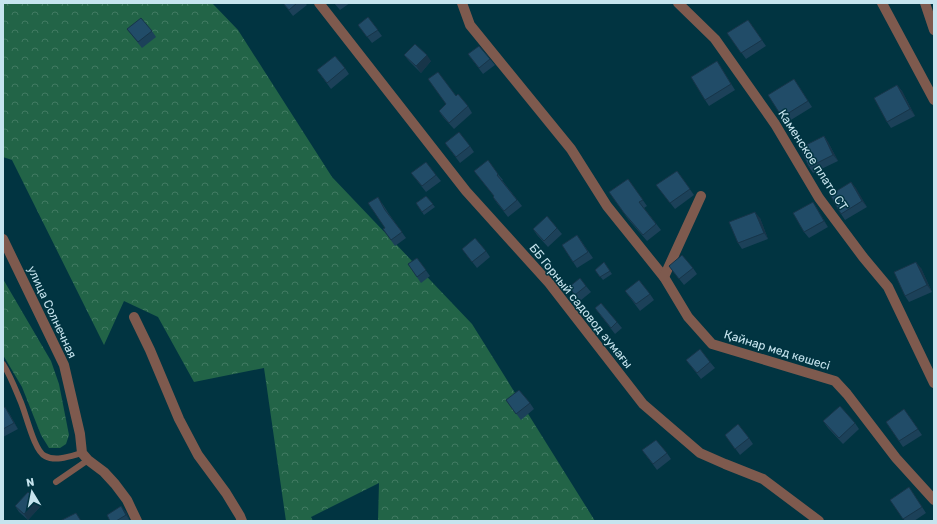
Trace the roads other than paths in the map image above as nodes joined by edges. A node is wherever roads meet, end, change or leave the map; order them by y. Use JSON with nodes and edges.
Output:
{"nodes":[{"id":1,"x":319,"y":3,"type":"edge"},
{"id":2,"x":462,"y":3,"type":"edge"},
{"id":3,"x":678,"y":3,"type":"edge"},
{"id":4,"x":882,"y":3,"type":"edge"},
{"id":5,"x":925,"y":3,"type":"edge"},
{"id":6,"x":934,"y":30,"type":"edge"},
{"id":7,"x":933,"y":95,"type":"edge"},
{"id":8,"x":701,"y":196,"type":"dead end"},
{"id":9,"x":3,"y":239,"type":"edge"},
{"id":10,"x":664,"y":277,"type":"junction"},
{"id":11,"x":134,"y":318,"type":"dead end"},
{"id":12,"x":3,"y":364,"type":"edge"},
{"id":13,"x":934,"y":383,"type":"edge"},
{"id":14,"x":85,"y":456,"type":"junction"},
{"id":15,"x":56,"y":482,"type":"dead end"},
{"id":16,"x":934,"y":500,"type":"edge"},
{"id":17,"x":137,"y":521,"type":"edge"},
{"id":18,"x":242,"y":521,"type":"edge"},
{"id":19,"x":820,"y":521,"type":"edge"}],
"edges":[{"from":1,"to":19,"type":"street","name":"ББ Горный садовод аумағы"},
{"from":2,"to":10,"type":"street","name":"Қайнар мед көшесі"},
{"from":3,"to":13,"type":"street","name":"Каменское плато СТ"},
{"from":4,"to":7,"type":"street"},
{"from":5,"to":6,"type":"street"},
{"from":8,"to":10,"type":"street"},
{"from":9,"to":14,"type":"street","name":"улица Солнечная"},
{"from":10,"to":16,"type":"street","name":"Қайнар мед көшесі"},
{"from":11,"to":18,"type":"street"},
{"from":12,"to":14,"type":"lane"},
{"from":14,"to":15,"type":"lane"},
{"from":14,"to":17,"type":"street"}]}
